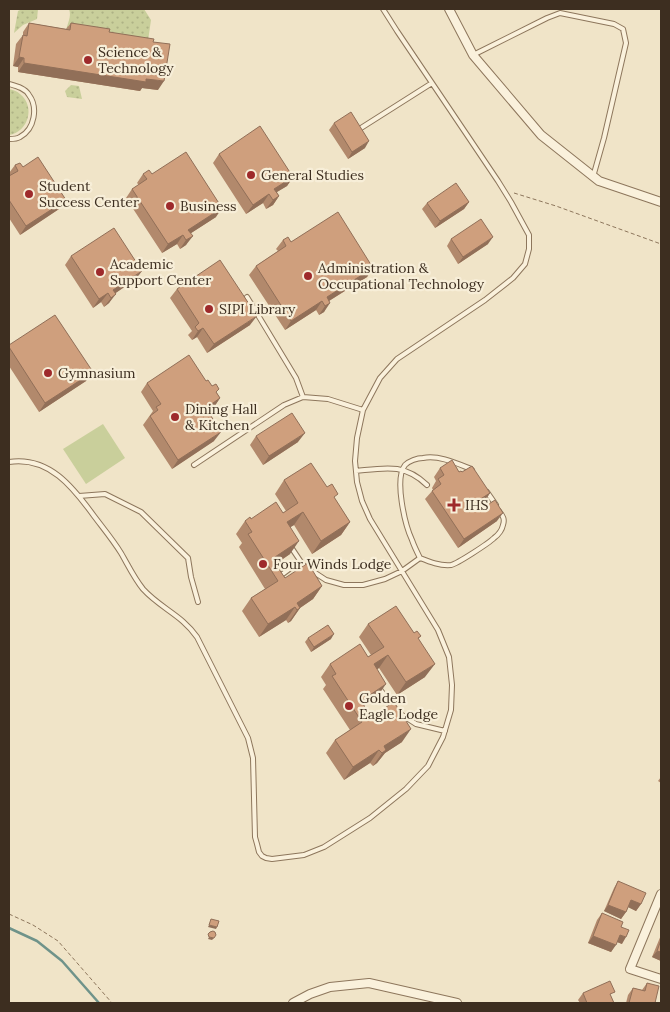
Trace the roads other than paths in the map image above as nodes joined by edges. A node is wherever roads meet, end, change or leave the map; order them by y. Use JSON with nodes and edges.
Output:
{"nodes":[{"id":1,"x":383,"y":9,"type":"edge"},
{"id":2,"x":449,"y":9,"type":"edge"},
{"id":3,"x":473,"y":55,"type":"junction"},
{"id":4,"x":432,"y":83,"type":"junction"},
{"id":5,"x":9,"y":84,"type":"edge"},
{"id":6,"x":361,"y":128,"type":"edge"},
{"id":7,"x":9,"y":139,"type":"edge"},
{"id":8,"x":593,"y":177,"type":"junction"},
{"id":9,"x":661,"y":202,"type":"edge"},
{"id":10,"x":247,"y":297,"type":"edge"},
{"id":11,"x":303,"y":397,"type":"junction"},
{"id":12,"x":363,"y":410,"type":"junction"},
{"id":13,"x":9,"y":462,"type":"edge"},
{"id":14,"x":194,"y":465,"type":"dead end"},
{"id":15,"x":403,"y":470,"type":"junction"},
{"id":16,"x":356,"y":471,"type":"junction"},
{"id":17,"x":477,"y":477,"type":"edge"},
{"id":18,"x":427,"y":485,"type":"dead end"},
{"id":19,"x":482,"y":485,"type":"edge"},
{"id":20,"x":79,"y":496,"type":"junction"},
{"id":21,"x":288,"y":541,"type":"edge"},
{"id":22,"x":420,"y":558,"type":"junction"},
{"id":23,"x":300,"y":561,"type":"junction"},
{"id":24,"x":402,"y":571,"type":"junction"},
{"id":25,"x":278,"y":577,"type":"edge"},
{"id":26,"x":198,"y":602,"type":"dead end"},
{"id":27,"x":374,"y":681,"type":"edge"},
{"id":28,"x":445,"y":731,"type":"junction"},
{"id":29,"x":661,"y":894,"type":"edge"},
{"id":30,"x":661,"y":979,"type":"edge"},
{"id":31,"x":293,"y":1003,"type":"edge"},
{"id":32,"x":457,"y":1003,"type":"edge"}],
"edges":[{"from":1,"to":4,"type":"lane"},
{"from":2,"to":3,"type":"street"},
{"from":3,"to":8,"type":"street"},
{"from":3,"to":8,"type":"lane"},
{"from":4,"to":6,"type":"lane"},
{"from":4,"to":12,"type":"lane"},
{"from":5,"to":7,"type":"lane"},
{"from":8,"to":9,"type":"street"},
{"from":10,"to":11,"type":"lane"},
{"from":11,"to":12,"type":"lane"},
{"from":11,"to":14,"type":"lane"},
{"from":12,"to":16,"type":"lane"},
{"from":13,"to":20,"type":"lane"},
{"from":15,"to":16,"type":"lane"},
{"from":15,"to":17,"type":"lane"},
{"from":15,"to":18,"type":"lane"},
{"from":15,"to":22,"type":"lane"},
{"from":16,"to":24,"type":"lane"},
{"from":19,"to":22,"type":"lane"},
{"from":20,"to":26,"type":"lane"},
{"from":20,"to":28,"type":"lane"},
{"from":21,"to":23,"type":"lane"},
{"from":22,"to":24,"type":"lane"},
{"from":23,"to":24,"type":"lane"},
{"from":23,"to":25,"type":"lane"},
{"from":24,"to":28,"type":"lane"},
{"from":27,"to":28,"type":"lane"},
{"from":29,"to":30,"type":"street"},
{"from":31,"to":32,"type":"street"}]}
